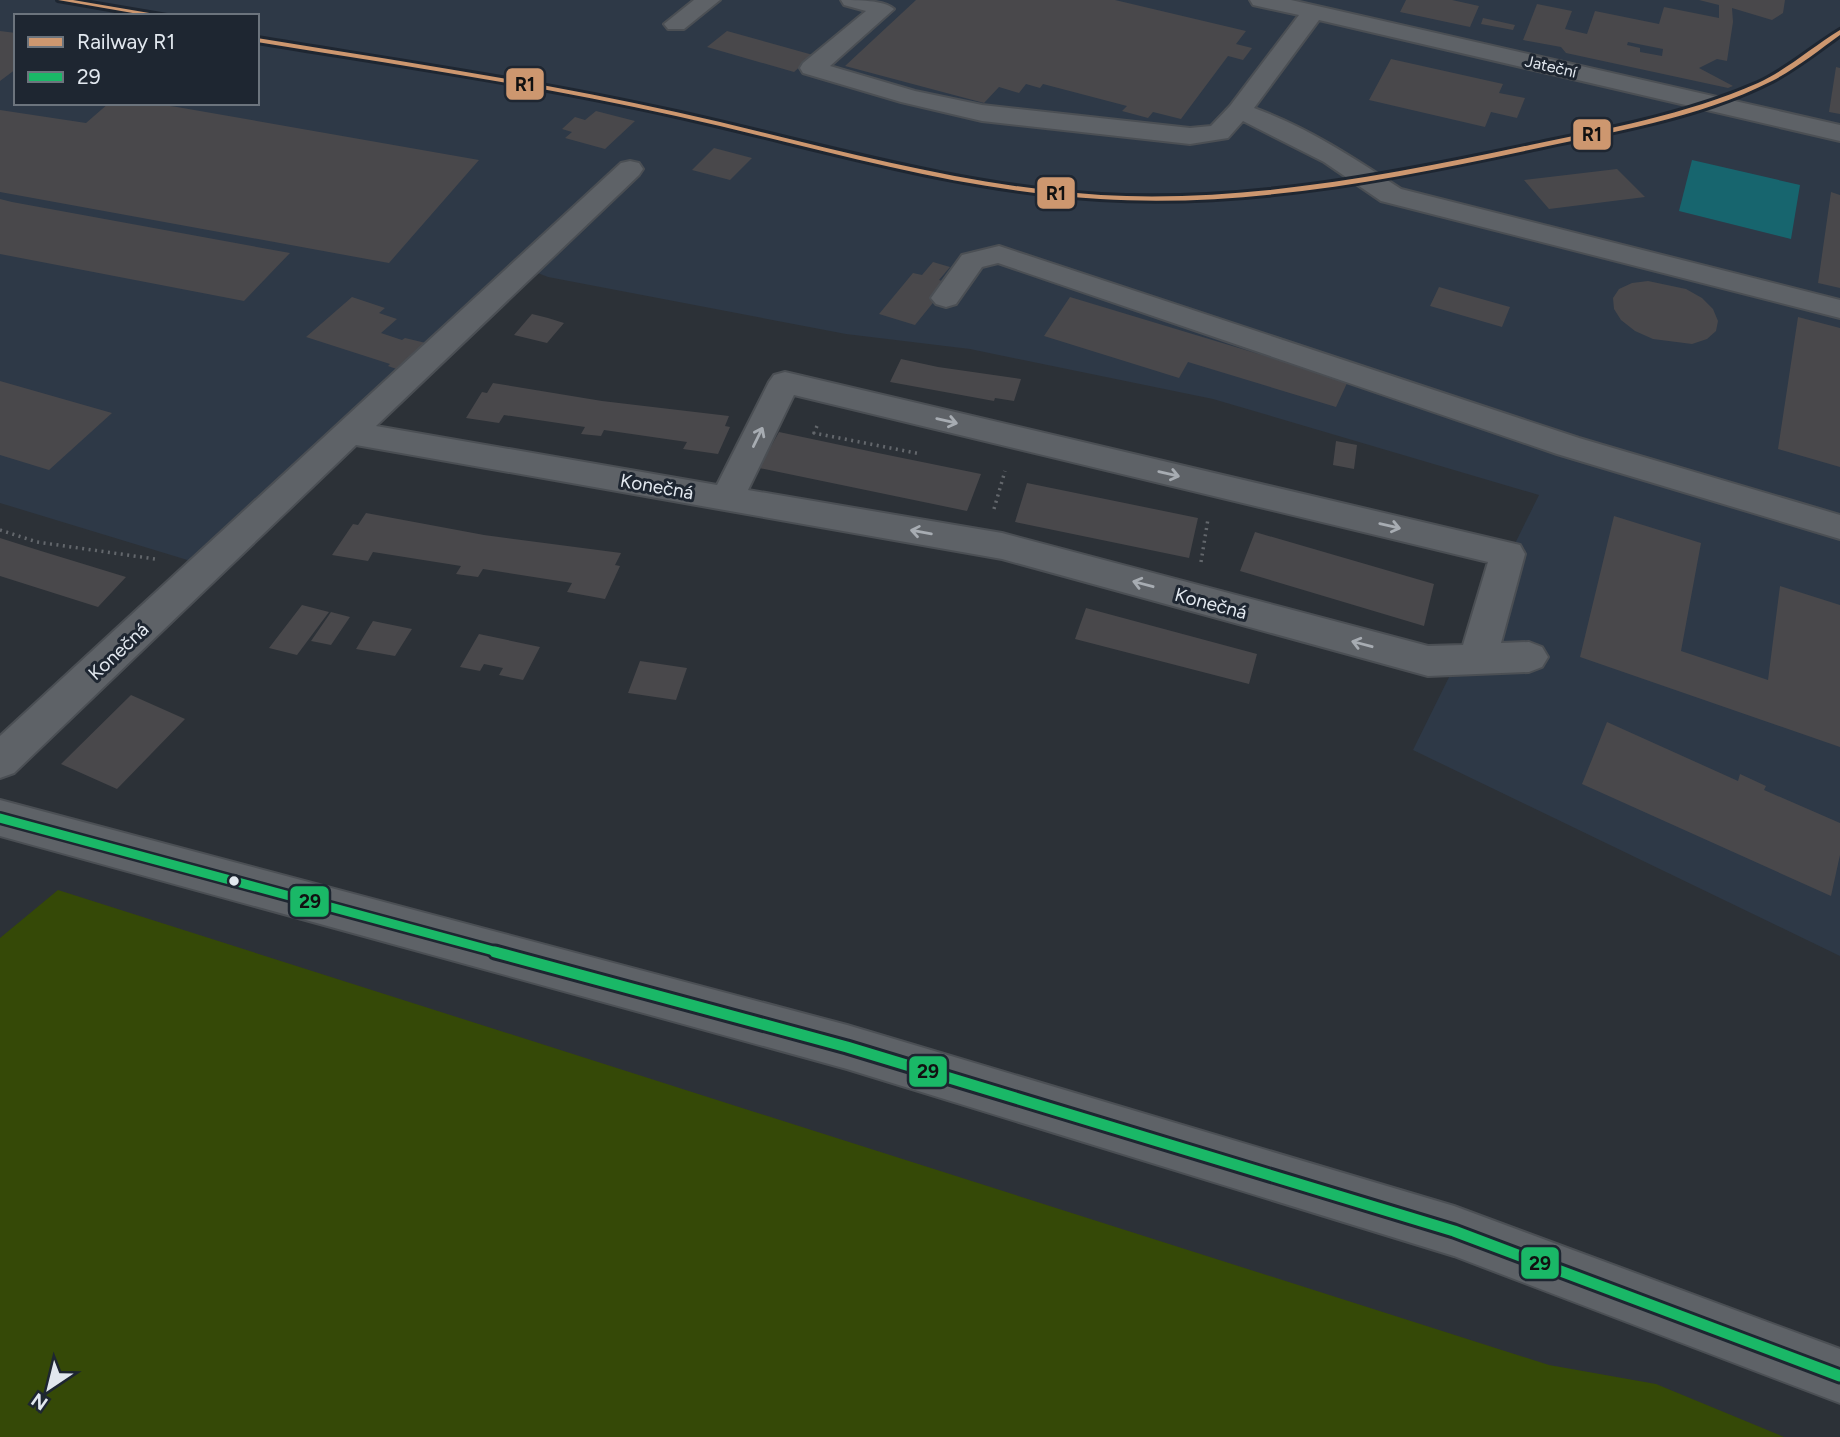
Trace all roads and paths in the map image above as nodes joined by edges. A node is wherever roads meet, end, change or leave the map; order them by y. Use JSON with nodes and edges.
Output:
{"nodes":[{"id":1,"x":709,"y":0,"type":"edge"},
{"id":2,"x":852,"y":0,"type":"edge"},
{"id":3,"x":1261,"y":0,"type":"edge"},
{"id":4,"x":888,"y":4,"type":"edge"},
{"id":5,"x":1300,"y":6,"type":"edge"},
{"id":6,"x":676,"y":24,"type":"dead end"},
{"id":7,"x":1239,"y":111,"type":"junction"},
{"id":8,"x":1840,"y":133,"type":"edge"},
{"id":9,"x":630,"y":169,"type":"dead end"},
{"id":10,"x":947,"y":298,"type":"dead end"},
{"id":11,"x":1840,"y":309,"type":"edge"},
{"id":12,"x":818,"y":423,"type":"dead end"},
{"id":13,"x":350,"y":433,"type":"junction"},
{"id":14,"x":929,"y":456,"type":"dead end"},
{"id":15,"x":993,"y":469,"type":"dead end"},
{"id":16,"x":735,"y":499,"type":"junction"},
{"id":17,"x":1208,"y":516,"type":"dead end"},
{"id":18,"x":991,"y":518,"type":"dead end"},
{"id":19,"x":1840,"y":527,"type":"edge"},
{"id":20,"x":0,"y":530,"type":"edge"},
{"id":21,"x":226,"y":549,"type":"junction"},
{"id":22,"x":1201,"y":565,"type":"dead end"},
{"id":23,"x":1478,"y":657,"type":"junction"},
{"id":24,"x":1529,"y":657,"type":"dead end"},
{"id":25,"x":0,"y":761,"type":"edge"},
{"id":26,"x":0,"y":818,"type":"edge"},
{"id":27,"x":1840,"y":1376,"type":"edge"}],
"edges":[{"from":1,"to":6,"type":"street"},
{"from":2,"to":4,"type":"street"},
{"from":3,"to":5,"type":"street","name":"Jateční"},
{"from":4,"to":7,"type":"street"},
{"from":5,"to":7,"type":"street"},
{"from":5,"to":8,"type":"street","name":"Jateční"},
{"from":7,"to":11,"type":"street"},
{"from":9,"to":13,"type":"street"},
{"from":10,"to":19,"type":"street"},
{"from":12,"to":14,"type":"path"},
{"from":13,"to":16,"type":"street","name":"Konečná"},
{"from":13,"to":21,"type":"street","name":"Konečná"},
{"from":15,"to":18,"type":"path"},
{"from":23,"to":16,"type":"street","name":"Konečná","one_way":true},
{"from":16,"to":23,"type":"street","one_way":true},
{"from":17,"to":22,"type":"path"},
{"from":20,"to":21,"type":"path"},
{"from":21,"to":25,"type":"street","name":"Konečná"},
{"from":23,"to":24,"type":"street","name":"Konečná"},
{"from":26,"to":27,"type":"street"}]}
